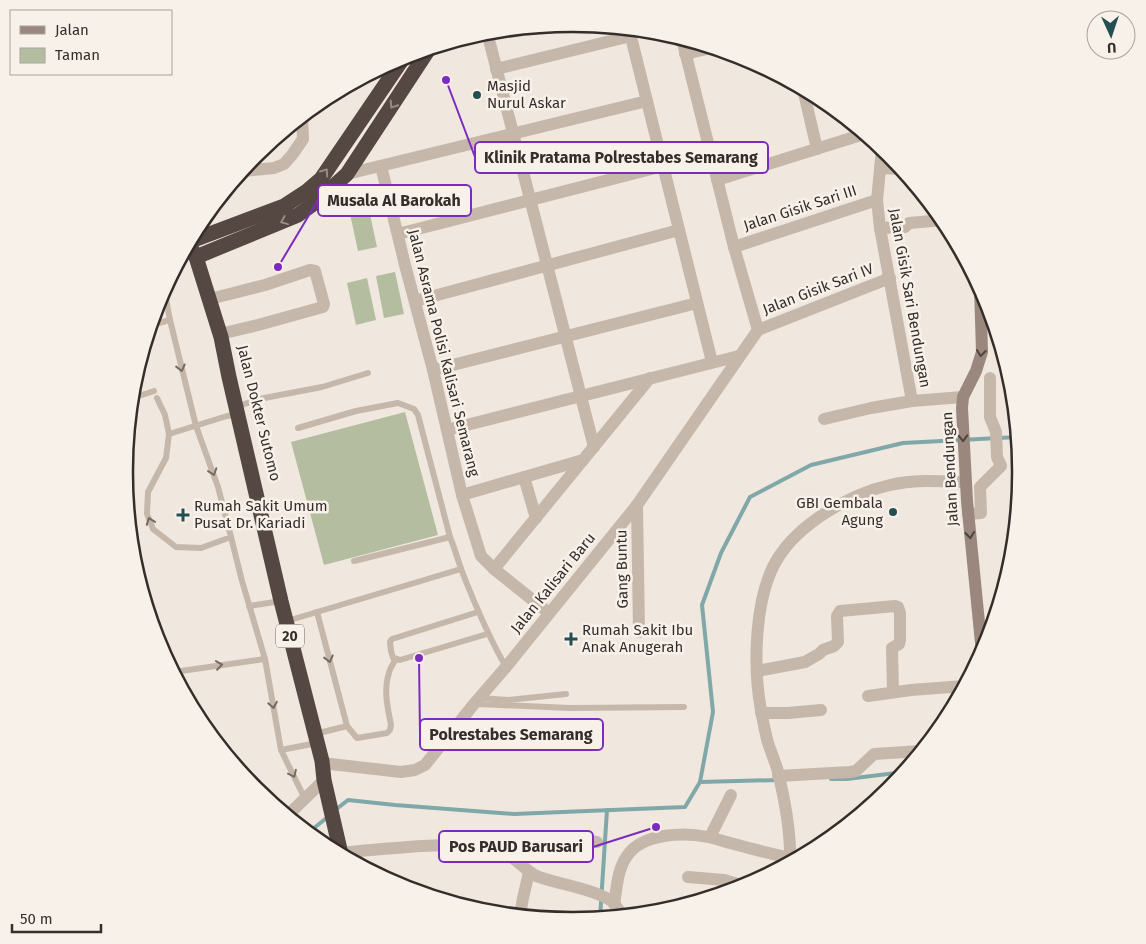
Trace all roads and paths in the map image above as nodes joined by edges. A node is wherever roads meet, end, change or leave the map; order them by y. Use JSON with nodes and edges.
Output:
{"nodes":[{"id":1,"x":620,"y":35,"type":"edge"},
{"id":2,"x":631,"y":36,"type":"edge"},
{"id":3,"x":489,"y":41,"type":"edge"},
{"id":4,"x":683,"y":46,"type":"edge"},
{"id":5,"x":699,"y":51,"type":"edge"},
{"id":6,"x":685,"y":54,"type":"junction"},
{"id":7,"x":423,"y":59,"type":"edge"},
{"id":8,"x":407,"y":65,"type":"edge"},
{"id":9,"x":496,"y":69,"type":"junction"},
{"id":10,"x":395,"y":71,"type":"edge"},
{"id":11,"x":414,"y":74,"type":"junction"},
{"id":12,"x":805,"y":99,"type":"edge"},
{"id":13,"x":647,"y":101,"type":"junction"},
{"id":14,"x":303,"y":125,"type":"edge"},
{"id":15,"x":513,"y":134,"type":"junction"},
{"id":16,"x":857,"y":136,"type":"edge"},
{"id":17,"x":817,"y":149,"type":"junction"},
{"id":18,"x":881,"y":158,"type":"edge"},
{"id":19,"x":381,"y":166,"type":"junction"},
{"id":20,"x":663,"y":166,"type":"junction"},
{"id":21,"x":880,"y":168,"type":"junction"},
{"id":22,"x":891,"y":168,"type":"edge"},
{"id":23,"x":254,"y":170,"type":"edge"},
{"id":24,"x":347,"y":174,"type":"junction"},
{"id":25,"x":717,"y":180,"type":"junction"},
{"id":26,"x":530,"y":200,"type":"junction"},
{"id":27,"x":877,"y":200,"type":"junction"},
{"id":28,"x":933,"y":221,"type":"edge"},
{"id":29,"x":880,"y":228,"type":"junction"},
{"id":30,"x":679,"y":230,"type":"junction"},
{"id":31,"x":398,"y":234,"type":"junction"},
{"id":32,"x":197,"y":245,"type":"edge"},
{"id":33,"x":196,"y":246,"type":"edge"},
{"id":34,"x":734,"y":247,"type":"junction"},
{"id":35,"x":193,"y":250,"type":"edge"},
{"id":36,"x":547,"y":265,"type":"junction"},
{"id":37,"x":890,"y":278,"type":"junction"},
{"id":38,"x":210,"y":299,"type":"junction"},
{"id":39,"x":415,"y":301,"type":"junction"},
{"id":40,"x":697,"y":303,"type":"junction"},
{"id":41,"x":167,"y":304,"type":"edge"},
{"id":42,"x":981,"y":308,"type":"edge"},
{"id":43,"x":170,"y":320,"type":"junction"},
{"id":44,"x":160,"y":323,"type":"edge"},
{"id":45,"x":758,"y":330,"type":"junction"},
{"id":46,"x":221,"y":336,"type":"junction"},
{"id":47,"x":566,"y":336,"type":"junction"},
{"id":48,"x":739,"y":356,"type":"junction"},
{"id":49,"x":712,"y":362,"type":"junction"},
{"id":50,"x":433,"y":370,"type":"junction"},
{"id":51,"x":368,"y":374,"type":"dead end"},
{"id":52,"x":650,"y":378,"type":"junction"},
{"id":53,"x":990,"y":378,"type":"dead end"},
{"id":54,"x":154,"y":391,"type":"dead end"},
{"id":55,"x":140,"y":395,"type":"edge"},
{"id":56,"x":581,"y":396,"type":"junction"},
{"id":57,"x":157,"y":398,"type":"dead end"},
{"id":58,"x":912,"y":401,"type":"junction"},
{"id":59,"x":963,"y":402,"type":"junction"},
{"id":60,"x":238,"y":409,"type":"junction"},
{"id":61,"x":824,"y":419,"type":"dead end"},
{"id":62,"x":196,"y":426,"type":"junction"},
{"id":63,"x":298,"y":428,"type":"dead end"},
{"id":64,"x":447,"y":430,"type":"junction"},
{"id":65,"x":169,"y":434,"type":"junction"},
{"id":66,"x":594,"y":447,"type":"junction"},
{"id":67,"x":583,"y":460,"type":"junction"},
{"id":68,"x":965,"y":475,"type":"junction"},
{"id":69,"x":524,"y":477,"type":"junction"},
{"id":70,"x":462,"y":495,"type":"junction"},
{"id":71,"x":637,"y":505,"type":"junction"},
{"id":72,"x":968,"y":514,"type":"junction"},
{"id":73,"x":536,"y":518,"type":"junction"},
{"id":74,"x":231,"y":537,"type":"junction"},
{"id":75,"x":450,"y":537,"type":"junction"},
{"id":76,"x":354,"y":561,"type":"dead end"},
{"id":77,"x":461,"y":569,"type":"junction"},
{"id":78,"x":494,"y":569,"type":"junction"},
{"id":79,"x":281,"y":600,"type":"junction"},
{"id":80,"x":249,"y":606,"type":"junction"},
{"id":81,"x":317,"y":612,"type":"junction"},
{"id":82,"x":478,"y":612,"type":"junction"},
{"id":83,"x":549,"y":613,"type":"junction"},
{"id":84,"x":288,"y":621,"type":"junction"},
{"id":85,"x":639,"y":632,"type":"dead end"},
{"id":86,"x":487,"y":634,"type":"junction"},
{"id":87,"x":980,"y":637,"type":"edge"},
{"id":88,"x":265,"y":659,"type":"junction"},
{"id":89,"x":396,"y":659,"type":"junction"},
{"id":90,"x":506,"y":667,"type":"junction"},
{"id":91,"x":757,"y":670,"type":"junction"},
{"id":92,"x":181,"y":671,"type":"edge"},
{"id":93,"x":957,"y":686,"type":"edge"},
{"id":94,"x":892,"y":692,"type":"junction"},
{"id":95,"x":566,"y":694,"type":"dead end"},
{"id":96,"x":868,"y":696,"type":"dead end"},
{"id":97,"x":477,"y":701,"type":"junction"},
{"id":98,"x":684,"y":706,"type":"dead end"},
{"id":99,"x":821,"y":710,"type":"dead end"},
{"id":100,"x":762,"y":713,"type":"junction"},
{"id":101,"x":346,"y":726,"type":"junction"},
{"id":102,"x":316,"y":737,"type":"junction"},
{"id":103,"x":281,"y":750,"type":"junction"},
{"id":104,"x":912,"y":752,"type":"edge"},
{"id":105,"x":322,"y":762,"type":"junction"},
{"id":106,"x":324,"y":780,"type":"junction"},
{"id":107,"x":779,"y":781,"type":"junction"},
{"id":108,"x":732,"y":795,"type":"dead end"},
{"id":109,"x":305,"y":799,"type":"junction"},
{"id":110,"x":293,"y":810,"type":"edge"},
{"id":111,"x":710,"y":837,"type":"junction"},
{"id":112,"x":597,"y":842,"type":"dead end"},
{"id":113,"x":338,"y":843,"type":"edge"},
{"id":114,"x":351,"y":852,"type":"edge"},
{"id":115,"x":790,"y":855,"type":"edge"},
{"id":116,"x":513,"y":858,"type":"junction"},
{"id":117,"x":783,"y":858,"type":"edge"},
{"id":118,"x":529,"y":872,"type":"junction"},
{"id":119,"x":688,"y":877,"type":"dead end"},
{"id":120,"x":731,"y":882,"type":"edge"},
{"id":121,"x":607,"y":899,"type":"junction"},
{"id":122,"x":521,"y":909,"type":"edge"},
{"id":123,"x":617,"y":909,"type":"edge"}],
"edges":[{"from":1,"to":9,"type":"street"},
{"from":2,"to":13,"type":"street"},
{"from":3,"to":9,"type":"street"},
{"from":4,"to":6,"type":"street"},
{"from":5,"to":6,"type":"street"},
{"from":6,"to":25,"type":"street"},
{"from":7,"to":11,"type":"highway"},
{"from":8,"to":11,"type":"highway"},
{"from":9,"to":15,"type":"street"},
{"from":32,"to":10,"type":"highway","one_way":true},
{"from":11,"to":24,"type":"highway","one_way":true},
{"from":12,"to":17,"type":"street"},
{"from":13,"to":15,"type":"street"},
{"from":13,"to":20,"type":"street"},
{"from":14,"to":23,"type":"street"},
{"from":15,"to":19,"type":"street"},
{"from":15,"to":26,"type":"street"},
{"from":16,"to":17,"type":"street"},
{"from":17,"to":25,"type":"street"},
{"from":18,"to":21,"type":"street","name":"Jalan Gisik Sari Bendungan"},
{"from":19,"to":24,"type":"street"},
{"from":19,"to":31,"type":"street","name":"Jalan Asrama Polisi Kalisari Semarang"},
{"from":20,"to":26,"type":"street"},
{"from":20,"to":30,"type":"street"},
{"from":21,"to":22,"type":"street"},
{"from":21,"to":27,"type":"street","name":"Jalan Gisik Sari Bendungan"},
{"from":24,"to":33,"type":"highway","one_way":true},
{"from":25,"to":34,"type":"street"},
{"from":26,"to":31,"type":"street"},
{"from":26,"to":36,"type":"street"},
{"from":27,"to":29,"type":"street","name":"Jalan Gisik Sari Bendungan"},
{"from":27,"to":34,"type":"street","name":"Jalan Gisik Sari III"},
{"from":28,"to":29,"type":"street"},
{"from":29,"to":37,"type":"street","name":"Jalan Gisik Sari Bendungan"},
{"from":30,"to":36,"type":"street"},
{"from":30,"to":40,"type":"street"},
{"from":31,"to":39,"type":"street","name":"Jalan Asrama Polisi Kalisari Semarang"},
{"from":34,"to":45,"type":"street"},
{"from":35,"to":38,"type":"highway","name":"Jalan Dokter Sutomo","number":"20"},
{"from":36,"to":39,"type":"street"},
{"from":36,"to":47,"type":"street"},
{"from":37,"to":45,"type":"street","name":"Jalan Gisik Sari IV"},
{"from":37,"to":58,"type":"street","name":"Jalan Gisik Sari Bendungan"},
{"from":38,"to":46,"type":"highway","name":"Jalan Dokter Sutomo","number":"20"},
{"from":38,"to":46,"type":"street"},
{"from":39,"to":50,"type":"street","name":"Jalan Asrama Polisi Kalisari Semarang"},
{"from":40,"to":47,"type":"street"},
{"from":40,"to":49,"type":"street"},
{"from":41,"to":43,"type":"lane"},
{"from":42,"to":59,"type":"street","name":"Jalan Bendungan","one_way":true},
{"from":43,"to":44,"type":"lane"},
{"from":43,"to":62,"type":"lane","one_way":true},
{"from":45,"to":48,"type":"street","name":"Jalan Kalisari Baru"},
{"from":46,"to":60,"type":"highway","name":"Jalan Dokter Sutomo","number":"20"},
{"from":47,"to":50,"type":"street"},
{"from":47,"to":56,"type":"street"},
{"from":48,"to":49,"type":"street"},
{"from":48,"to":71,"type":"street","name":"Jalan Kalisari Baru"},
{"from":49,"to":52,"type":"street"},
{"from":50,"to":64,"type":"street","name":"Jalan Asrama Polisi Kalisari Semarang"},
{"from":51,"to":60,"type":"lane"},
{"from":52,"to":56,"type":"street"},
{"from":52,"to":66,"type":"street"},
{"from":53,"to":72,"type":"street"},
{"from":54,"to":55,"type":"lane"},
{"from":56,"to":64,"type":"street"},
{"from":56,"to":66,"type":"street"},
{"from":57,"to":65,"type":"lane"},
{"from":58,"to":59,"type":"street","name":"Jalan Gisik Sari Bendungan"},
{"from":58,"to":61,"type":"street"},
{"from":59,"to":68,"type":"street","name":"Jalan Bendungan","one_way":true},
{"from":60,"to":62,"type":"lane"},
{"from":60,"to":79,"type":"highway","name":"Jalan Dokter Sutomo","number":"20"},
{"from":60,"to":84,"type":"street","name":"Jalan Dokter Sutomo"},
{"from":62,"to":65,"type":"lane"},
{"from":62,"to":74,"type":"lane","one_way":true},
{"from":63,"to":75,"type":"lane"},
{"from":64,"to":70,"type":"street","name":"Jalan Asrama Polisi Kalisari Semarang"},
{"from":74,"to":65,"type":"lane","one_way":true},
{"from":66,"to":67,"type":"street"},
{"from":67,"to":69,"type":"street","name":"Jalan Asrama Polisi Kalisari Semarang"},
{"from":67,"to":73,"type":"street"},
{"from":68,"to":72,"type":"street","name":"Jalan Bendungan"},
{"from":68,"to":91,"type":"street"},
{"from":69,"to":70,"type":"street","name":"Jalan Asrama Polisi Kalisari Semarang"},
{"from":69,"to":73,"type":"street"},
{"from":70,"to":78,"type":"street","name":"Jalan Asrama Polisi Kalisari Semarang"},
{"from":71,"to":83,"type":"street","name":"Jalan Kalisari Baru"},
{"from":71,"to":85,"type":"street","name":"Gang Buntu"},
{"from":72,"to":87,"type":"street","name":"Jalan Bendungan","one_way":true},
{"from":73,"to":78,"type":"street"},
{"from":74,"to":80,"type":"lane"},
{"from":75,"to":76,"type":"lane"},
{"from":75,"to":77,"type":"lane"},
{"from":77,"to":81,"type":"lane"},
{"from":77,"to":82,"type":"lane"},
{"from":78,"to":83,"type":"street","name":"Jalan Asrama Polisi Kalisari Semarang"},
{"from":79,"to":80,"type":"lane"},
{"from":79,"to":84,"type":"highway","name":"Jalan Dokter Sutomo","number":"20"},
{"from":80,"to":88,"type":"lane"},
{"from":81,"to":84,"type":"lane"},
{"from":81,"to":101,"type":"lane","one_way":true},
{"from":82,"to":86,"type":"lane"},
{"from":82,"to":89,"type":"lane"},
{"from":83,"to":90,"type":"street","name":"Jalan Kalisari Baru"},
{"from":84,"to":102,"type":"highway","name":"Jalan Dokter Sutomo","number":"20"},
{"from":86,"to":89,"type":"lane"},
{"from":86,"to":90,"type":"lane"},
{"from":92,"to":88,"type":"lane","one_way":true},
{"from":88,"to":103,"type":"lane","one_way":true},
{"from":89,"to":101,"type":"lane"},
{"from":90,"to":97,"type":"street","name":"Jalan Kalisari Baru"},
{"from":91,"to":94,"type":"street"},
{"from":91,"to":100,"type":"street"},
{"from":93,"to":94,"type":"street"},
{"from":94,"to":96,"type":"street"},
{"from":95,"to":97,"type":"lane"},
{"from":97,"to":98,"type":"lane"},
{"from":97,"to":105,"type":"street","name":"Jalan Kalisari Baru"},
{"from":99,"to":100,"type":"street"},
{"from":100,"to":107,"type":"street"},
{"from":101,"to":102,"type":"lane"},
{"from":102,"to":103,"type":"lane"},
{"from":102,"to":105,"type":"highway","name":"Jalan Dokter Sutomo","number":"20"},
{"from":103,"to":109,"type":"lane","one_way":true},
{"from":104,"to":107,"type":"street"},
{"from":105,"to":106,"type":"highway","name":"Jalan Dokter Sutomo","number":"20"},
{"from":106,"to":109,"type":"street"},
{"from":106,"to":113,"type":"highway","name":"Jalan Dokter Sutomo","number":"20"},
{"from":107,"to":115,"type":"street"},
{"from":108,"to":111,"type":"street"},
{"from":109,"to":110,"type":"street"},
{"from":111,"to":117,"type":"street"},
{"from":111,"to":121,"type":"street"},
{"from":112,"to":116,"type":"street"},
{"from":114,"to":116,"type":"street"},
{"from":116,"to":118,"type":"street"},
{"from":118,"to":121,"type":"street"},
{"from":118,"to":122,"type":"street"},
{"from":119,"to":120,"type":"street"},
{"from":121,"to":123,"type":"street"}]}
